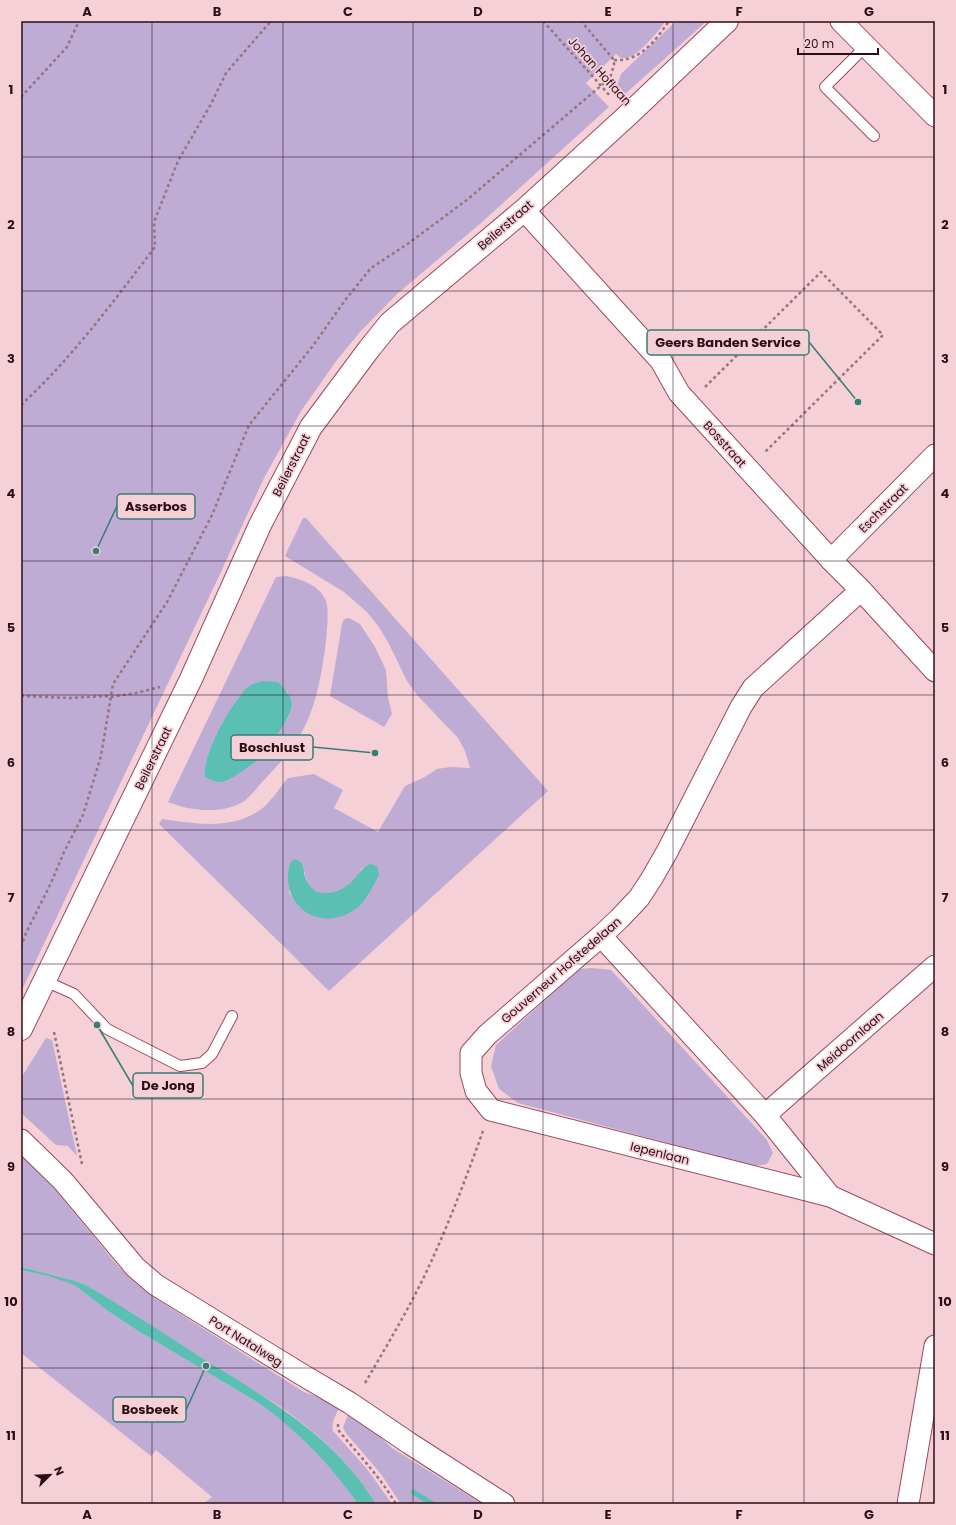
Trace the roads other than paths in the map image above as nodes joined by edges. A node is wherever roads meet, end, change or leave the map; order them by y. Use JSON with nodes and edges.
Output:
{"nodes":[{"id":1,"x":727,"y":21,"type":"edge"},
{"id":2,"x":841,"y":21,"type":"edge"},
{"id":3,"x":866,"y":46,"type":"junction"},
{"id":4,"x":935,"y":116,"type":"edge"},
{"id":5,"x":874,"y":136,"type":"dead end"},
{"id":6,"x":524,"y":210,"type":"junction"},
{"id":7,"x":935,"y":456,"type":"edge"},
{"id":8,"x":831,"y":560,"type":"junction"},
{"id":9,"x":861,"y":590,"type":"junction"},
{"id":10,"x":935,"y":671,"type":"edge"},
{"id":11,"x":601,"y":936,"type":"junction"},
{"id":12,"x":935,"y":966,"type":"edge"},
{"id":13,"x":46,"y":981,"type":"junction"},
{"id":14,"x":232,"y":1016,"type":"dead end"},
{"id":15,"x":21,"y":1029,"type":"edge"},
{"id":16,"x":491,"y":1110,"type":"joint"},
{"id":17,"x":765,"y":1115,"type":"junction"},
{"id":18,"x":21,"y":1140,"type":"edge"},
{"id":19,"x":830,"y":1196,"type":"junction"},
{"id":20,"x":935,"y":1244,"type":"edge"},
{"id":21,"x":935,"y":1346,"type":"edge"},
{"id":22,"x":504,"y":1504,"type":"edge"},
{"id":23,"x":908,"y":1504,"type":"edge"}],
"edges":[{"from":1,"to":6,"type":"street","name":"Beilerstraat"},
{"from":2,"to":3,"type":"street"},
{"from":3,"to":4,"type":"street"},
{"from":3,"to":5,"type":"lane"},
{"from":6,"to":8,"type":"street","name":"Bosstraat"},
{"from":6,"to":13,"type":"street","name":"Beilerstraat"},
{"from":7,"to":8,"type":"street","name":"Eschstraat"},
{"from":8,"to":9,"type":"street","name":"Bosstraat"},
{"from":9,"to":10,"type":"street","name":"Bosstraat"},
{"from":9,"to":11,"type":"street","name":"Gouverneur Hofstedelaan"},
{"from":11,"to":16,"type":"street","name":"Gouverneur Hofstedelaan"},
{"from":11,"to":17,"type":"street","name":"Iepenlaan"},
{"from":12,"to":17,"type":"street","name":"Meidoornlaan"},
{"from":13,"to":14,"type":"lane"},
{"from":13,"to":15,"type":"street","name":"Beilerstraat"},
{"from":16,"to":19,"type":"street","name":"Iepenlaan"},
{"from":17,"to":19,"type":"street","name":"Iepenlaan"},
{"from":18,"to":22,"type":"street","name":"Port Natalweg"},
{"from":19,"to":20,"type":"street","name":"Iepenlaan"},
{"from":21,"to":23,"type":"street"}]}
